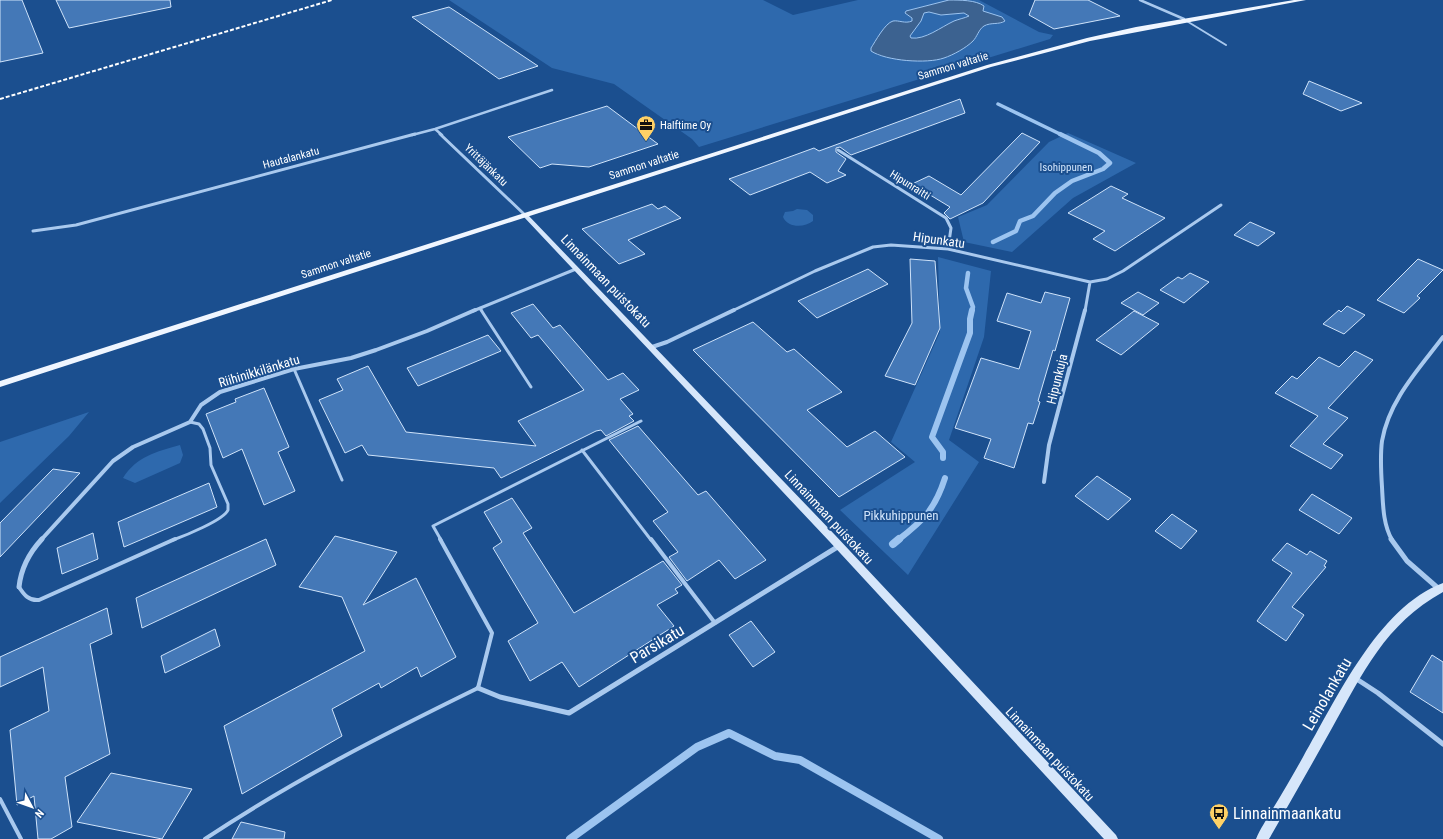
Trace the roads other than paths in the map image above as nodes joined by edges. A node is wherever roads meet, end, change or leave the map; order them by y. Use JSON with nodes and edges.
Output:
{"nodes":[{"id":1,"x":1140,"y":0,"type":"edge"},
{"id":2,"x":1303,"y":0,"type":"edge"},
{"id":3,"x":1184,"y":19,"type":"junction"},
{"id":4,"x":1226,"y":45,"type":"dead end"},
{"id":5,"x":552,"y":90,"type":"dead end"},
{"id":6,"x":435,"y":129,"type":"junction"},
{"id":7,"x":838,"y":150,"type":"dead end"},
{"id":8,"x":1221,"y":205,"type":"dead end"},
{"id":9,"x":525,"y":215,"type":"junction"},
{"id":10,"x":33,"y":231,"type":"dead end"},
{"id":11,"x":948,"y":249,"type":"junction"},
{"id":12,"x":576,"y":270,"type":"junction"},
{"id":13,"x":1090,"y":282,"type":"junction"},
{"id":14,"x":480,"y":308,"type":"junction"},
{"id":15,"x":1443,"y":337,"type":"edge"},
{"id":16,"x":652,"y":347,"type":"junction"},
{"id":17,"x":294,"y":369,"type":"junction"},
{"id":18,"x":0,"y":384,"type":"edge"},
{"id":19,"x":531,"y":387,"type":"dead end"},
{"id":20,"x":642,"y":421,"type":"dead end"},
{"id":21,"x":190,"y":422,"type":"junction"},
{"id":22,"x":582,"y":450,"type":"junction"},
{"id":23,"x":342,"y":480,"type":"dead end"},
{"id":24,"x":1044,"y":482,"type":"dead end"},
{"id":25,"x":839,"y":546,"type":"junction"},
{"id":26,"x":19,"y":587,"type":"joint"},
{"id":27,"x":1441,"y":588,"type":"edge"},
{"id":28,"x":715,"y":623,"type":"junction"},
{"id":29,"x":1354,"y":678,"type":"junction"},
{"id":30,"x":478,"y":688,"type":"junction"},
{"id":31,"x":1443,"y":744,"type":"edge"},
{"id":32,"x":0,"y":798,"type":"edge"},
{"id":33,"x":21,"y":839,"type":"edge"},
{"id":34,"x":205,"y":839,"type":"edge"},
{"id":35,"x":1112,"y":839,"type":"edge"},
{"id":36,"x":1262,"y":839,"type":"edge"}],
"edges":[{"from":1,"to":3,"type":"street"},
{"from":2,"to":3,"type":"main road","name":"Sammon valtatie"},
{"from":3,"to":4,"type":"lane"},
{"from":3,"to":9,"type":"main road","name":"Sammon valtatie"},
{"from":5,"to":6,"type":"street","name":"Hautalankatu"},
{"from":6,"to":9,"type":"street","name":"Yrittäjänkatu"},
{"from":6,"to":10,"type":"street","name":"Hautalankatu"},
{"from":7,"to":11,"type":"street","name":"Hipunraitti"},
{"from":8,"to":13,"type":"street","name":"Hipunkatu"},
{"from":9,"to":12,"type":"street","name":"Linnainmaan puistokatu"},
{"from":9,"to":18,"type":"main road","name":"Sammon valtatie"},
{"from":11,"to":13,"type":"street","name":"Hipunkatu"},
{"from":11,"to":16,"type":"street","name":"Hipunkatu"},
{"from":12,"to":14,"type":"street","name":"Riihinikkilänkatu"},
{"from":12,"to":16,"type":"street","name":"Linnainmaan puistokatu"},
{"from":13,"to":24,"type":"street","name":"Hipunkuja"},
{"from":14,"to":17,"type":"street","name":"Riihinikkilänkatu"},
{"from":14,"to":19,"type":"lane"},
{"from":15,"to":27,"type":"street"},
{"from":16,"to":25,"type":"street","name":"Linnainmaan puistokatu"},
{"from":17,"to":21,"type":"street","name":"Riihinikkilänkatu"},
{"from":17,"to":23,"type":"lane"},
{"from":20,"to":22,"type":"lane"},
{"from":21,"to":26,"type":"street"},
{"from":21,"to":26,"type":"lane"},
{"from":22,"to":28,"type":"lane"},
{"from":22,"to":30,"type":"lane"},
{"from":25,"to":28,"type":"street","name":"Parsikatu"},
{"from":25,"to":35,"type":"street","name":"Linnainmaan puistokatu"},
{"from":27,"to":29,"type":"street","name":"Leinolankatu"},
{"from":28,"to":30,"type":"street","name":"Parsikatu"},
{"from":29,"to":31,"type":"street"},
{"from":29,"to":36,"type":"street","name":"Leinolankatu"},
{"from":30,"to":34,"type":"lane"},
{"from":32,"to":33,"type":"lane"}]}
